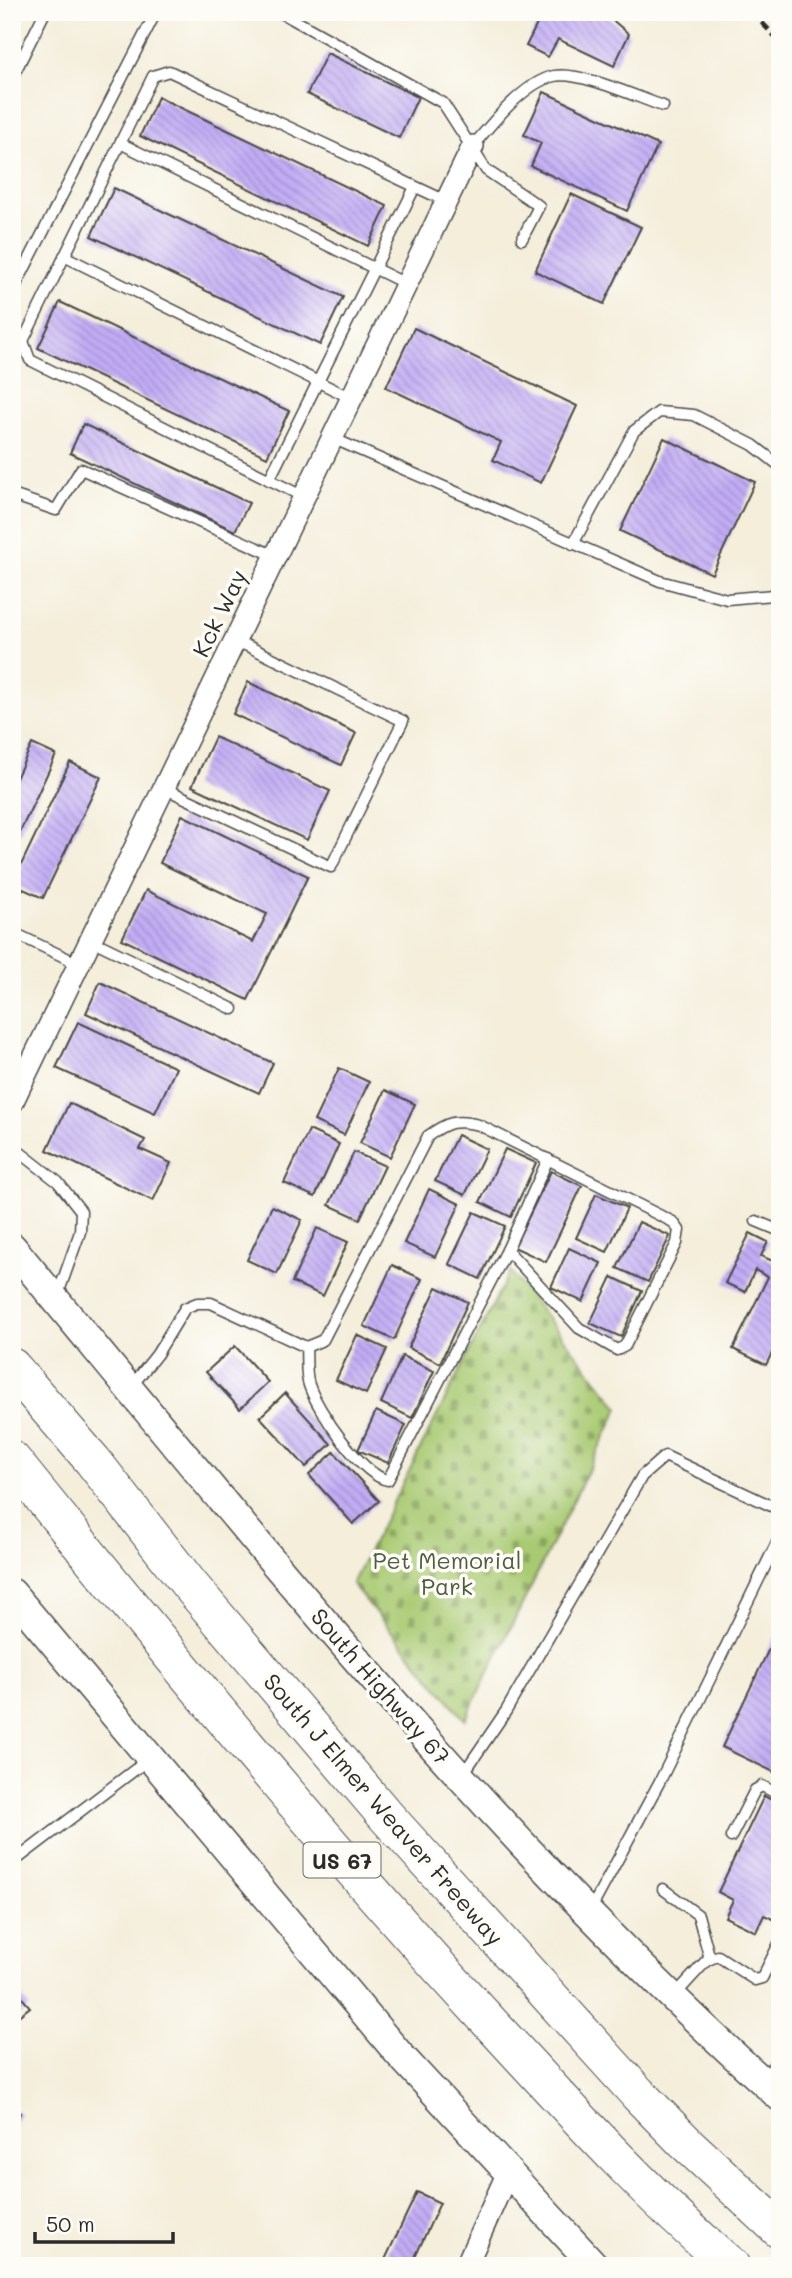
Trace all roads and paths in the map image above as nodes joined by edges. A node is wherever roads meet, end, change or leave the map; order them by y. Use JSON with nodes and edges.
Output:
{"nodes":[{"id":1,"x":44,"y":12,"type":"edge"},
{"id":2,"x":156,"y":12,"type":"edge"},
{"id":3,"x":279,"y":12,"type":"edge"},
{"id":4,"x":12,"y":78,"type":"edge"},
{"id":5,"x":663,"y":106,"type":"dead end"},
{"id":6,"x":120,"y":143,"type":"junction"},
{"id":7,"x":473,"y":146,"type":"junction"},
{"id":8,"x":415,"y":187,"type":"junction"},
{"id":9,"x":446,"y":201,"type":"junction"},
{"id":10,"x":522,"y":239,"type":"dead end"},
{"id":11,"x":64,"y":256,"type":"junction"},
{"id":12,"x":375,"y":269,"type":"junction"},
{"id":13,"x":406,"y":285,"type":"junction"},
{"id":14,"x":12,"y":293,"type":"edge"},
{"id":15,"x":319,"y":383,"type":"junction"},
{"id":16,"x":351,"y":398,"type":"junction"},
{"id":17,"x":332,"y":438,"type":"junction"},
{"id":18,"x":780,"y":466,"type":"edge"},
{"id":19,"x":269,"y":480,"type":"junction"},
{"id":20,"x":12,"y":495,"type":"edge"},
{"id":21,"x":304,"y":498,"type":"junction"},
{"id":22,"x":573,"y":544,"type":"junction"},
{"id":23,"x":275,"y":556,"type":"junction"},
{"id":24,"x":780,"y":587,"type":"edge"},
{"id":25,"x":235,"y":640,"type":"junction"},
{"id":26,"x":164,"y":788,"type":"junction"},
{"id":27,"x":12,"y":932,"type":"edge"},
{"id":28,"x":91,"y":940,"type":"junction"},
{"id":29,"x":79,"y":964,"type":"junction"},
{"id":30,"x":233,"y":1009,"type":"dead end"},
{"id":31,"x":12,"y":1103,"type":"edge"},
{"id":32,"x":12,"y":1146,"type":"edge"},
{"id":33,"x":548,"y":1159,"type":"junction"},
{"id":34,"x":757,"y":1221,"type":"dead end"},
{"id":35,"x":780,"y":1231,"type":"edge"},
{"id":36,"x":12,"y":1247,"type":"edge"},
{"id":37,"x":507,"y":1250,"type":"junction"},
{"id":38,"x":56,"y":1300,"type":"junction"},
{"id":39,"x":306,"y":1347,"type":"junction"},
{"id":40,"x":12,"y":1367,"type":"edge"},
{"id":41,"x":129,"y":1389,"type":"junction"},
{"id":42,"x":12,"y":1460,"type":"edge"},
{"id":43,"x":780,"y":1510,"type":"edge"},
{"id":44,"x":780,"y":1536,"type":"edge"},
{"id":45,"x":12,"y":1593,"type":"edge"},
{"id":46,"x":149,"y":1759,"type":"junction"},
{"id":47,"x":461,"y":1778,"type":"junction"},
{"id":48,"x":780,"y":1795,"type":"edge"},
{"id":49,"x":731,"y":1837,"type":"dead end"},
{"id":50,"x":12,"y":1863,"type":"edge"},
{"id":51,"x":663,"y":1889,"type":"dead end"},
{"id":52,"x":588,"y":1914,"type":"junction"},
{"id":53,"x":780,"y":1942,"type":"edge"},
{"id":54,"x":710,"y":1958,"type":"junction"},
{"id":55,"x":674,"y":1996,"type":"junction"},
{"id":56,"x":780,"y":2052,"type":"edge"},
{"id":57,"x":772,"y":2090,"type":"edge"},
{"id":58,"x":686,"y":2143,"type":"junction"},
{"id":59,"x":507,"y":2174,"type":"junction"},
{"id":60,"x":780,"y":2207,"type":"edge"},
{"id":61,"x":780,"y":2230,"type":"edge"},
{"id":62,"x":707,"y":2252,"type":"edge"},
{"id":63,"x":466,"y":2266,"type":"edge"},
{"id":64,"x":595,"y":2266,"type":"edge"},
{"id":65,"x":731,"y":2266,"type":"edge"}],
"edges":[{"from":1,"to":4,"type":"lane"},
{"from":2,"to":14,"type":"lane"},
{"from":3,"to":7,"type":"lane"},
{"from":5,"to":7,"type":"lane"},
{"from":6,"to":8,"type":"lane"},
{"from":6,"to":11,"type":"lane"},
{"from":6,"to":12,"type":"lane"},
{"from":7,"to":9,"type":"street","name":"Kck Way"},
{"from":7,"to":10,"type":"lane"},
{"from":8,"to":9,"type":"lane"},
{"from":8,"to":12,"type":"lane"},
{"from":9,"to":13,"type":"street","name":"Kck Way"},
{"from":11,"to":15,"type":"lane"},
{"from":11,"to":19,"type":"lane"},
{"from":12,"to":13,"type":"lane"},
{"from":12,"to":15,"type":"lane"},
{"from":13,"to":16,"type":"street","name":"Kck Way"},
{"from":15,"to":16,"type":"lane"},
{"from":15,"to":19,"type":"lane"},
{"from":16,"to":17,"type":"street","name":"Kck Way"},
{"from":17,"to":21,"type":"street","name":"Kck Way"},
{"from":17,"to":22,"type":"lane"},
{"from":18,"to":22,"type":"lane"},
{"from":19,"to":21,"type":"lane"},
{"from":20,"to":23,"type":"lane"},
{"from":21,"to":23,"type":"street","name":"Kck Way"},
{"from":22,"to":24,"type":"lane"},
{"from":23,"to":25,"type":"street","name":"Kck Way"},
{"from":25,"to":26,"type":"street","name":"Kck Way"},
{"from":25,"to":26,"type":"lane"},
{"from":26,"to":28,"type":"street","name":"Kck Way"},
{"from":27,"to":29,"type":"lane"},
{"from":28,"to":29,"type":"street","name":"Kck Way"},
{"from":28,"to":30,"type":"lane"},
{"from":29,"to":31,"type":"street","name":"Kck Way"},
{"from":32,"to":38,"type":"lane"},
{"from":33,"to":37,"type":"lane"},
{"from":33,"to":37,"type":"lane"},
{"from":33,"to":39,"type":"lane"},
{"from":34,"to":35,"type":"lane"},
{"from":36,"to":38,"type":"main road","name":"South Highway 67"},
{"from":37,"to":39,"type":"lane"},
{"from":38,"to":41,"type":"main road","name":"South Highway 67"},
{"from":39,"to":41,"type":"lane"},
{"from":40,"to":58,"type":"highway","name":"South J Elmer Weaver Freeway","number":"US 67"},
{"from":41,"to":47,"type":"main road","name":"South Highway 67"},
{"from":42,"to":62,"type":"highway","number":"US 67"},
{"from":43,"to":47,"type":"lane"},
{"from":44,"to":52,"type":"lane"},
{"from":45,"to":46,"type":"main road"},
{"from":46,"to":50,"type":"lane"},
{"from":46,"to":59,"type":"main road"},
{"from":47,"to":52,"type":"main road","name":"South Highway 67"},
{"from":48,"to":49,"type":"lane"},
{"from":51,"to":54,"type":"lane"},
{"from":52,"to":55,"type":"main road","name":"South Highway 67"},
{"from":53,"to":54,"type":"lane"},
{"from":54,"to":55,"type":"lane"},
{"from":55,"to":57,"type":"main road","name":"South Highway 67"},
{"from":56,"to":57,"type":"lane"},
{"from":58,"to":60,"type":"highway"},
{"from":58,"to":61,"type":"highway","name":"South J Elmer Weaver Freeway","number":"US 67"},
{"from":59,"to":63,"type":"street"},
{"from":59,"to":64,"type":"main road"},
{"from":62,"to":65,"type":"highway","number":"US 67"}]}
